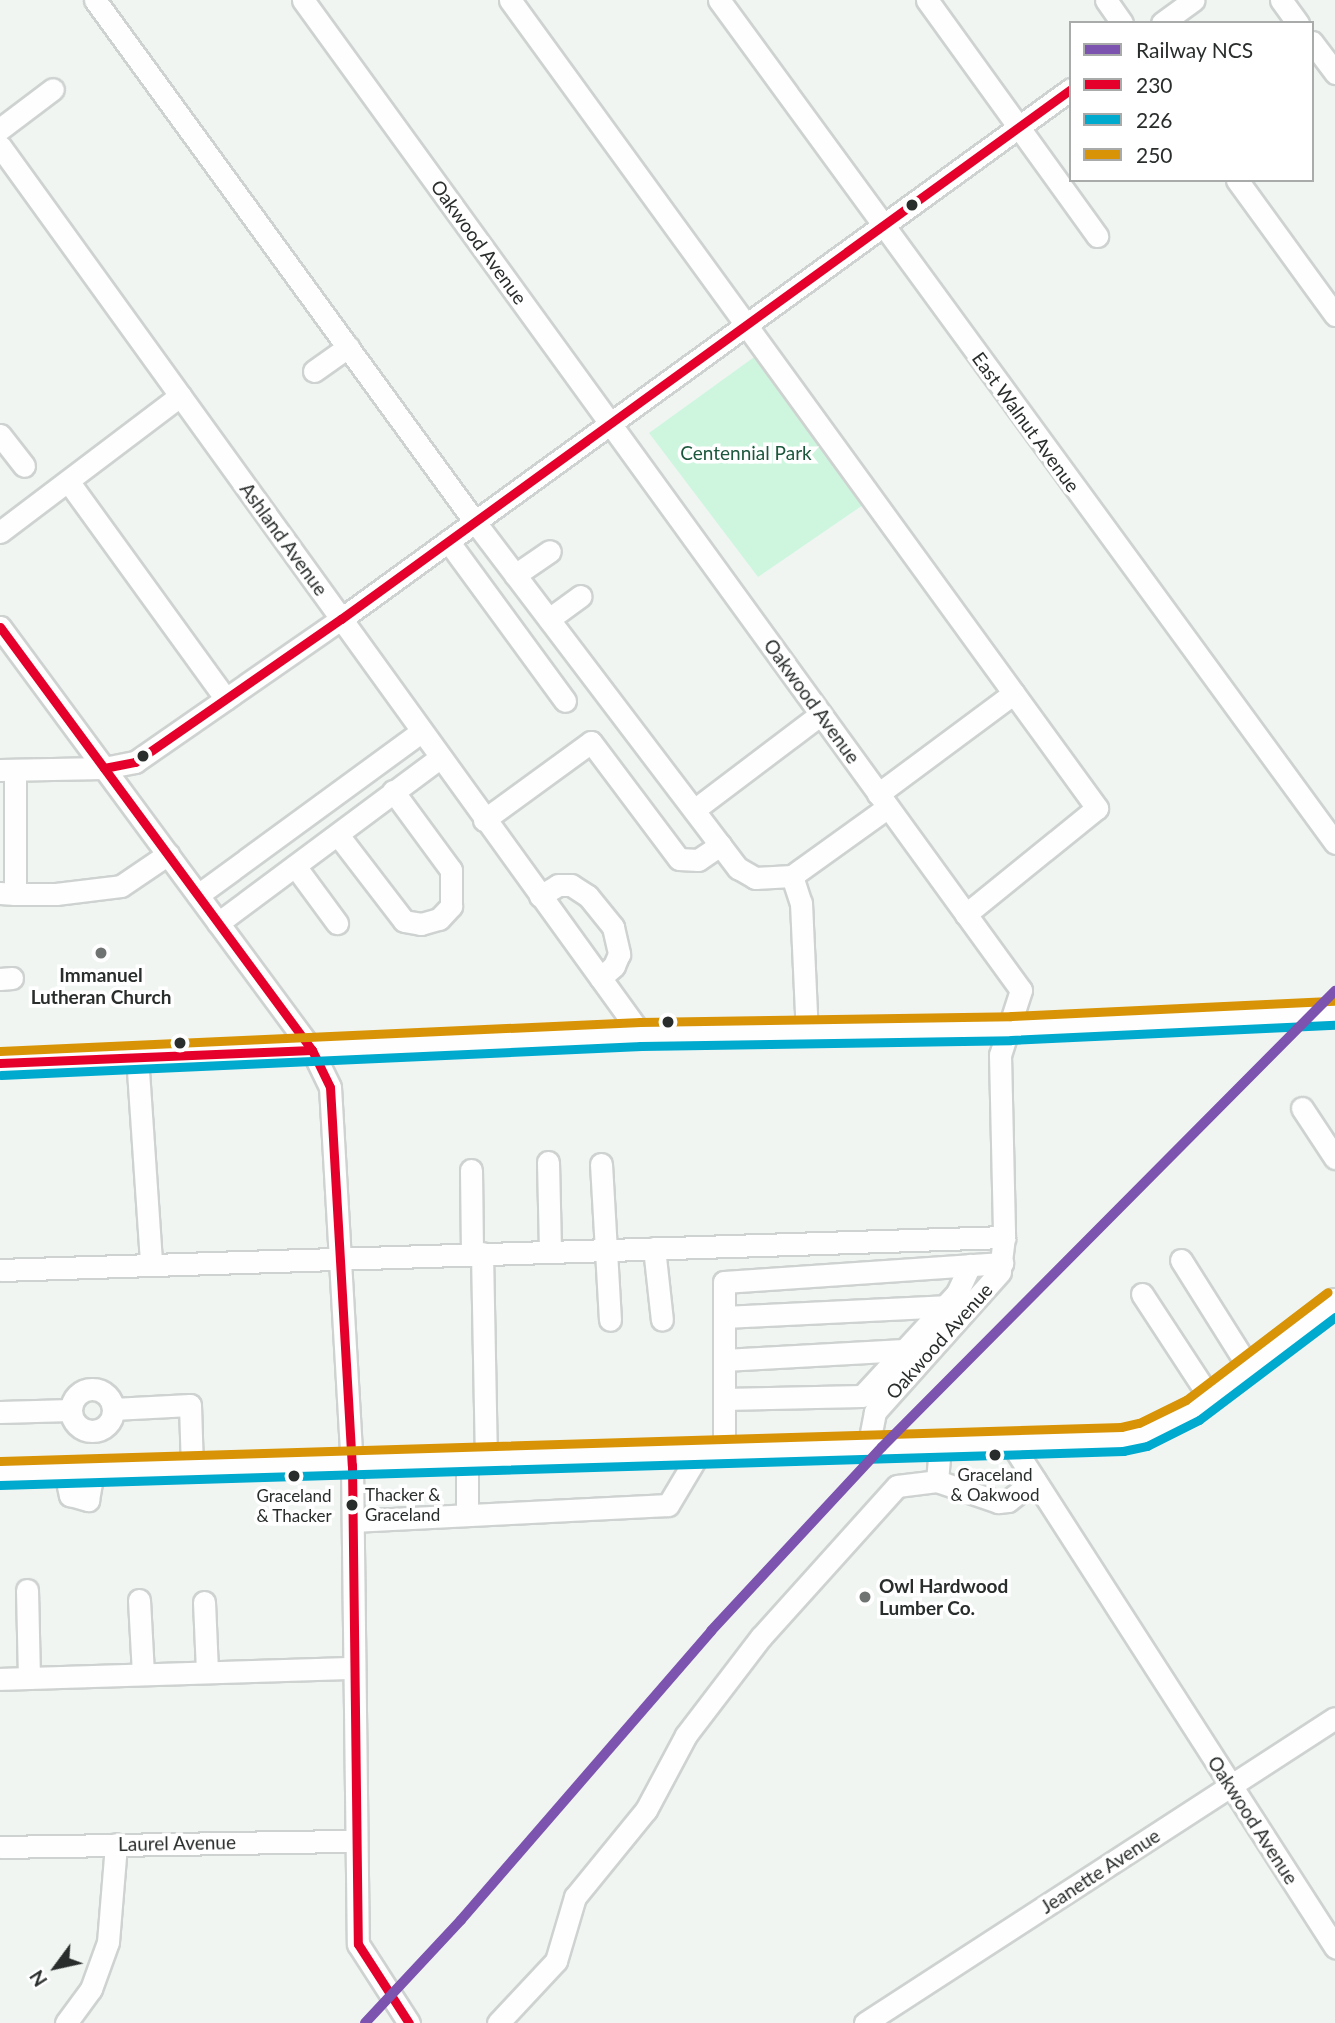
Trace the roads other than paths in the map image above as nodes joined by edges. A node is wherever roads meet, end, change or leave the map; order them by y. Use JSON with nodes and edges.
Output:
{"nodes":[{"id":1,"x":95,"y":0,"type":"edge"},
{"id":2,"x":303,"y":0,"type":"edge"},
{"id":3,"x":510,"y":0,"type":"edge"},
{"id":4,"x":719,"y":0,"type":"edge"},
{"id":5,"x":927,"y":0,"type":"edge"},
{"id":6,"x":1106,"y":0,"type":"edge"},
{"id":7,"x":1194,"y":0,"type":"edge"},
{"id":8,"x":1281,"y":0,"type":"edge"},
{"id":9,"x":1121,"y":21,"type":"edge"},
{"id":10,"x":1165,"y":21,"type":"edge"},
{"id":11,"x":1297,"y":21,"type":"edge"},
{"id":12,"x":1314,"y":45,"type":"edge"},
{"id":13,"x":1335,"y":73,"type":"edge"},
{"id":14,"x":53,"y":89,"type":"dead end"},
{"id":15,"x":1069,"y":90,"type":"edge"},
{"id":16,"x":1018,"y":127,"type":"junction"},
{"id":17,"x":0,"y":129,"type":"edge"},
{"id":18,"x":0,"y":146,"type":"edge"},
{"id":19,"x":1238,"y":182,"type":"edge"},
{"id":20,"x":883,"y":226,"type":"junction"},
{"id":21,"x":1097,"y":236,"type":"dead end"},
{"id":22,"x":1335,"y":316,"type":"edge"},
{"id":23,"x":745,"y":325,"type":"junction"},
{"id":24,"x":348,"y":347,"type":"junction"},
{"id":25,"x":314,"y":371,"type":"dead end"},
{"id":26,"x":180,"y":396,"type":"junction"},
{"id":27,"x":610,"y":423,"type":"junction"},
{"id":28,"x":0,"y":435,"type":"edge"},
{"id":29,"x":24,"y":466,"type":"dead end"},
{"id":30,"x":68,"y":481,"type":"junction"},
{"id":31,"x":475,"y":522,"type":"junction"},
{"id":32,"x":0,"y":532,"type":"edge"},
{"id":33,"x":448,"y":541,"type":"junction"},
{"id":34,"x":550,"y":551,"type":"dead end"},
{"id":35,"x":515,"y":575,"type":"junction"},
{"id":36,"x":581,"y":596,"type":"dead end"},
{"id":37,"x":341,"y":619,"type":"junction"},
{"id":38,"x":549,"y":619,"type":"junction"},
{"id":39,"x":0,"y":626,"type":"edge"},
{"id":40,"x":1014,"y":693,"type":"junction"},
{"id":41,"x":226,"y":699,"type":"junction"},
{"id":42,"x":565,"y":701,"type":"dead end"},
{"id":43,"x":821,"y":714,"type":"junction"},
{"id":44,"x":421,"y":732,"type":"junction"},
{"id":45,"x":439,"y":758,"type":"junction"},
{"id":46,"x":104,"y":768,"type":"junction"},
{"id":47,"x":7,"y":770,"type":"edge"},
{"id":48,"x":393,"y":792,"type":"junction"},
{"id":49,"x":883,"y":800,"type":"junction"},
{"id":50,"x":694,"y":810,"type":"junction"},
{"id":51,"x":484,"y":820,"type":"junction"},
{"id":52,"x":338,"y":835,"type":"junction"},
{"id":53,"x":1335,"y":843,"type":"edge"},
{"id":54,"x":720,"y":845,"type":"junction"},
{"id":55,"x":168,"y":854,"type":"junction"},
{"id":56,"x":295,"y":866,"type":"junction"},
{"id":57,"x":792,"y":876,"type":"junction"},
{"id":58,"x":7,"y":893,"type":"edge"},
{"id":59,"x":198,"y":895,"type":"junction"},
{"id":60,"x":540,"y":896,"type":"junction"},
{"id":61,"x":966,"y":914,"type":"junction"},
{"id":62,"x":218,"y":923,"type":"junction"},
{"id":63,"x":337,"y":923,"type":"dead end"},
{"id":64,"x":600,"y":978,"type":"junction"},
{"id":65,"x":1335,"y":1013,"type":"edge"},
{"id":66,"x":1011,"y":1028,"type":"junction"},
{"id":67,"x":641,"y":1034,"type":"junction"},
{"id":68,"x":807,"y":1034,"type":"junction"},
{"id":69,"x":312,"y":1050,"type":"junction"},
{"id":70,"x":137,"y":1056,"type":"junction"},
{"id":71,"x":0,"y":1063,"type":"edge"},
{"id":72,"x":1302,"y":1108,"type":"dead end"},
{"id":73,"x":1335,"y":1158,"type":"edge"},
{"id":74,"x":548,"y":1162,"type":"dead end"},
{"id":75,"x":601,"y":1164,"type":"dead end"},
{"id":76,"x":471,"y":1170,"type":"dead end"},
{"id":77,"x":1004,"y":1237,"type":"junction"},
{"id":78,"x":654,"y":1248,"type":"junction"},
{"id":79,"x":608,"y":1249,"type":"junction"},
{"id":80,"x":550,"y":1251,"type":"junction"},
{"id":81,"x":477,"y":1253,"type":"junction"},
{"id":82,"x":340,"y":1257,"type":"junction"},
{"id":83,"x":1181,"y":1260,"type":"dead end"},
{"id":84,"x":1002,"y":1263,"type":"junction"},
{"id":85,"x":151,"y":1264,"type":"junction"},
{"id":86,"x":970,"y":1265,"type":"junction"},
{"id":87,"x":0,"y":1270,"type":"edge"},
{"id":88,"x":1142,"y":1294,"type":"dead end"},
{"id":89,"x":1335,"y":1302,"type":"edge"},
{"id":90,"x":945,"y":1306,"type":"junction"},
{"id":91,"x":724,"y":1317,"type":"junction"},
{"id":92,"x":610,"y":1320,"type":"dead end"},
{"id":93,"x":662,"y":1320,"type":"dead end"},
{"id":94,"x":904,"y":1350,"type":"junction"},
{"id":95,"x":724,"y":1360,"type":"junction"},
{"id":96,"x":1249,"y":1368,"type":"junction"},
{"id":97,"x":1210,"y":1398,"type":"junction"},
{"id":98,"x":724,"y":1399,"type":"junction"},
{"id":99,"x":113,"y":1409,"type":"junction"},
{"id":100,"x":71,"y":1410,"type":"junction"},
{"id":101,"x":0,"y":1412,"type":"edge"},
{"id":102,"x":1013,"y":1446,"type":"junction"},
{"id":103,"x":868,"y":1447,"type":"junction"},
{"id":104,"x":940,"y":1447,"type":"junction"},
{"id":105,"x":711,"y":1452,"type":"junction"},
{"id":106,"x":476,"y":1460,"type":"junction"},
{"id":107,"x":352,"y":1465,"type":"junction"},
{"id":108,"x":192,"y":1469,"type":"junction"},
{"id":109,"x":0,"y":1473,"type":"edge"},
{"id":110,"x":1035,"y":1480,"type":"junction"},
{"id":111,"x":937,"y":1481,"type":"junction"},
{"id":112,"x":467,"y":1515,"type":"junction"},
{"id":113,"x":353,"y":1521,"type":"junction"},
{"id":114,"x":27,"y":1590,"type":"dead end"},
{"id":115,"x":139,"y":1600,"type":"dead end"},
{"id":116,"x":204,"y":1602,"type":"dead end"},
{"id":117,"x":354,"y":1668,"type":"junction"},
{"id":118,"x":207,"y":1672,"type":"junction"},
{"id":119,"x":143,"y":1674,"type":"junction"},
{"id":120,"x":29,"y":1678,"type":"junction"},
{"id":121,"x":0,"y":1679,"type":"edge"},
{"id":122,"x":1335,"y":1718,"type":"edge"},
{"id":123,"x":1231,"y":1786,"type":"junction"},
{"id":124,"x":355,"y":1841,"type":"junction"},
{"id":125,"x":116,"y":1844,"type":"junction"},
{"id":126,"x":0,"y":1847,"type":"edge"},
{"id":127,"x":1335,"y":1947,"type":"edge"},
{"id":128,"x":66,"y":2023,"type":"edge"},
{"id":129,"x":409,"y":2023,"type":"edge"},
{"id":130,"x":498,"y":2023,"type":"edge"},
{"id":131,"x":865,"y":2023,"type":"edge"}],
"edges":[{"from":1,"to":24,"type":"street"},
{"from":2,"to":27,"type":"street","name":"Oakwood Avenue"},
{"from":3,"to":23,"type":"street"},
{"from":4,"to":20,"type":"street","name":"East Walnut Avenue"},
{"from":5,"to":16,"type":"street"},
{"from":6,"to":9,"type":"street"},
{"from":7,"to":10,"type":"street"},
{"from":8,"to":11,"type":"street"},
{"from":12,"to":13,"type":"street"},
{"from":14,"to":17,"type":"street"},
{"from":15,"to":16,"type":"street"},
{"from":16,"to":20,"type":"street"},
{"from":16,"to":21,"type":"street"},
{"from":18,"to":26,"type":"street","name":"Ashland Avenue"},
{"from":19,"to":22,"type":"street"},
{"from":20,"to":23,"type":"street"},
{"from":20,"to":53,"type":"street","name":"East Walnut Avenue"},
{"from":23,"to":27,"type":"street"},
{"from":23,"to":40,"type":"street"},
{"from":24,"to":25,"type":"street"},
{"from":24,"to":31,"type":"street"},
{"from":26,"to":30,"type":"street"},
{"from":26,"to":37,"type":"street","name":"Ashland Avenue"},
{"from":27,"to":31,"type":"street"},
{"from":27,"to":43,"type":"street","name":"Oakwood Avenue"},
{"from":28,"to":29,"type":"street"},
{"from":30,"to":32,"type":"street"},
{"from":30,"to":41,"type":"street"},
{"from":31,"to":33,"type":"street"},
{"from":31,"to":35,"type":"street"},
{"from":33,"to":37,"type":"street"},
{"from":33,"to":42,"type":"street"},
{"from":34,"to":35,"type":"street"},
{"from":35,"to":38,"type":"street"},
{"from":36,"to":38,"type":"street"},
{"from":37,"to":41,"type":"street"},
{"from":37,"to":44,"type":"street","name":"Ashland Avenue"},
{"from":38,"to":50,"type":"street"},
{"from":39,"to":46,"type":"street"},
{"from":40,"to":49,"type":"street"},
{"from":40,"to":61,"type":"street"},
{"from":41,"to":46,"type":"street"},
{"from":43,"to":49,"type":"street","name":"Oakwood Avenue"},
{"from":43,"to":50,"type":"street"},
{"from":44,"to":45,"type":"street","name":"Ashland Avenue"},
{"from":44,"to":59,"type":"street"},
{"from":45,"to":48,"type":"street"},
{"from":45,"to":51,"type":"street","name":"Ashland Avenue"},
{"from":46,"to":47,"type":"street"},
{"from":46,"to":55,"type":"street"},
{"from":47,"to":58,"type":"street"},
{"from":48,"to":52,"type":"street"},
{"from":48,"to":52,"type":"street"},
{"from":49,"to":57,"type":"street"},
{"from":49,"to":61,"type":"street","name":"Oakwood Avenue"},
{"from":50,"to":54,"type":"street"},
{"from":51,"to":54,"type":"street"},
{"from":51,"to":60,"type":"street","name":"Ashland Avenue"},
{"from":52,"to":56,"type":"street"},
{"from":54,"to":57,"type":"street"},
{"from":55,"to":58,"type":"street"},
{"from":55,"to":59,"type":"street"},
{"from":56,"to":62,"type":"street"},
{"from":56,"to":63,"type":"street"},
{"from":57,"to":68,"type":"street"},
{"from":59,"to":62,"type":"street"},
{"from":60,"to":64,"type":"street","name":"Ashland Avenue"},
{"from":60,"to":64,"type":"street"},
{"from":61,"to":66,"type":"street","name":"Oakwood Avenue"},
{"from":62,"to":69,"type":"street"},
{"from":64,"to":67,"type":"street","name":"Ashland Avenue"},
{"from":65,"to":66,"type":"main road"},
{"from":66,"to":68,"type":"main road"},
{"from":66,"to":77,"type":"street","name":"Oakwood Avenue"},
{"from":67,"to":68,"type":"main road"},
{"from":67,"to":69,"type":"main road"},
{"from":69,"to":70,"type":"main road"},
{"from":69,"to":82,"type":"street"},
{"from":70,"to":71,"type":"main road"},
{"from":70,"to":85,"type":"street"},
{"from":72,"to":73,"type":"street"},
{"from":74,"to":80,"type":"street"},
{"from":75,"to":79,"type":"street"},
{"from":76,"to":81,"type":"street"},
{"from":77,"to":78,"type":"street"},
{"from":77,"to":84,"type":"street","name":"Oakwood Avenue"},
{"from":78,"to":79,"type":"street"},
{"from":78,"to":93,"type":"street"},
{"from":79,"to":80,"type":"street"},
{"from":79,"to":92,"type":"street"},
{"from":80,"to":81,"type":"street"},
{"from":81,"to":82,"type":"street"},
{"from":81,"to":106,"type":"street"},
{"from":82,"to":85,"type":"street"},
{"from":82,"to":107,"type":"street"},
{"from":83,"to":96,"type":"street"},
{"from":84,"to":86,"type":"street"},
{"from":84,"to":103,"type":"street","name":"Oakwood Avenue"},
{"from":85,"to":87,"type":"street"},
{"from":86,"to":90,"type":"street"},
{"from":86,"to":91,"type":"street"},
{"from":88,"to":97,"type":"street"},
{"from":89,"to":96,"type":"main road"},
{"from":90,"to":91,"type":"street"},
{"from":90,"to":94,"type":"street"},
{"from":91,"to":95,"type":"street"},
{"from":94,"to":95,"type":"street"},
{"from":94,"to":98,"type":"street"},
{"from":95,"to":98,"type":"street"},
{"from":96,"to":97,"type":"main road"},
{"from":97,"to":102,"type":"main road"},
{"from":98,"to":105,"type":"street"},
{"from":99,"to":100,"type":"street"},
{"from":99,"to":100,"type":"street"},
{"from":99,"to":108,"type":"street"},
{"from":100,"to":101,"type":"street"},
{"from":102,"to":104,"type":"main road"},
{"from":102,"to":110,"type":"street","name":"Oakwood Avenue"},
{"from":103,"to":104,"type":"main road"},
{"from":103,"to":105,"type":"main road"},
{"from":104,"to":111,"type":"street"},
{"from":105,"to":106,"type":"main road"},
{"from":105,"to":112,"type":"street"},
{"from":106,"to":107,"type":"main road"},
{"from":106,"to":112,"type":"street"},
{"from":107,"to":108,"type":"main road"},
{"from":107,"to":113,"type":"street"},
{"from":108,"to":109,"type":"main road"},
{"from":110,"to":111,"type":"street"},
{"from":110,"to":123,"type":"street","name":"Oakwood Avenue"},
{"from":111,"to":130,"type":"street"},
{"from":112,"to":113,"type":"street"},
{"from":113,"to":117,"type":"street"},
{"from":114,"to":120,"type":"street"},
{"from":115,"to":119,"type":"street"},
{"from":116,"to":118,"type":"street"},
{"from":117,"to":118,"type":"street"},
{"from":117,"to":124,"type":"street"},
{"from":118,"to":119,"type":"street"},
{"from":119,"to":120,"type":"street"},
{"from":120,"to":121,"type":"street"},
{"from":122,"to":123,"type":"street","name":"Jeanette Avenue"},
{"from":123,"to":127,"type":"street","name":"Oakwood Avenue"},
{"from":123,"to":131,"type":"street","name":"Jeanette Avenue"},
{"from":124,"to":125,"type":"street","name":"Laurel Avenue"},
{"from":124,"to":129,"type":"street"},
{"from":125,"to":126,"type":"street","name":"Laurel Avenue"},
{"from":125,"to":128,"type":"street"}]}
